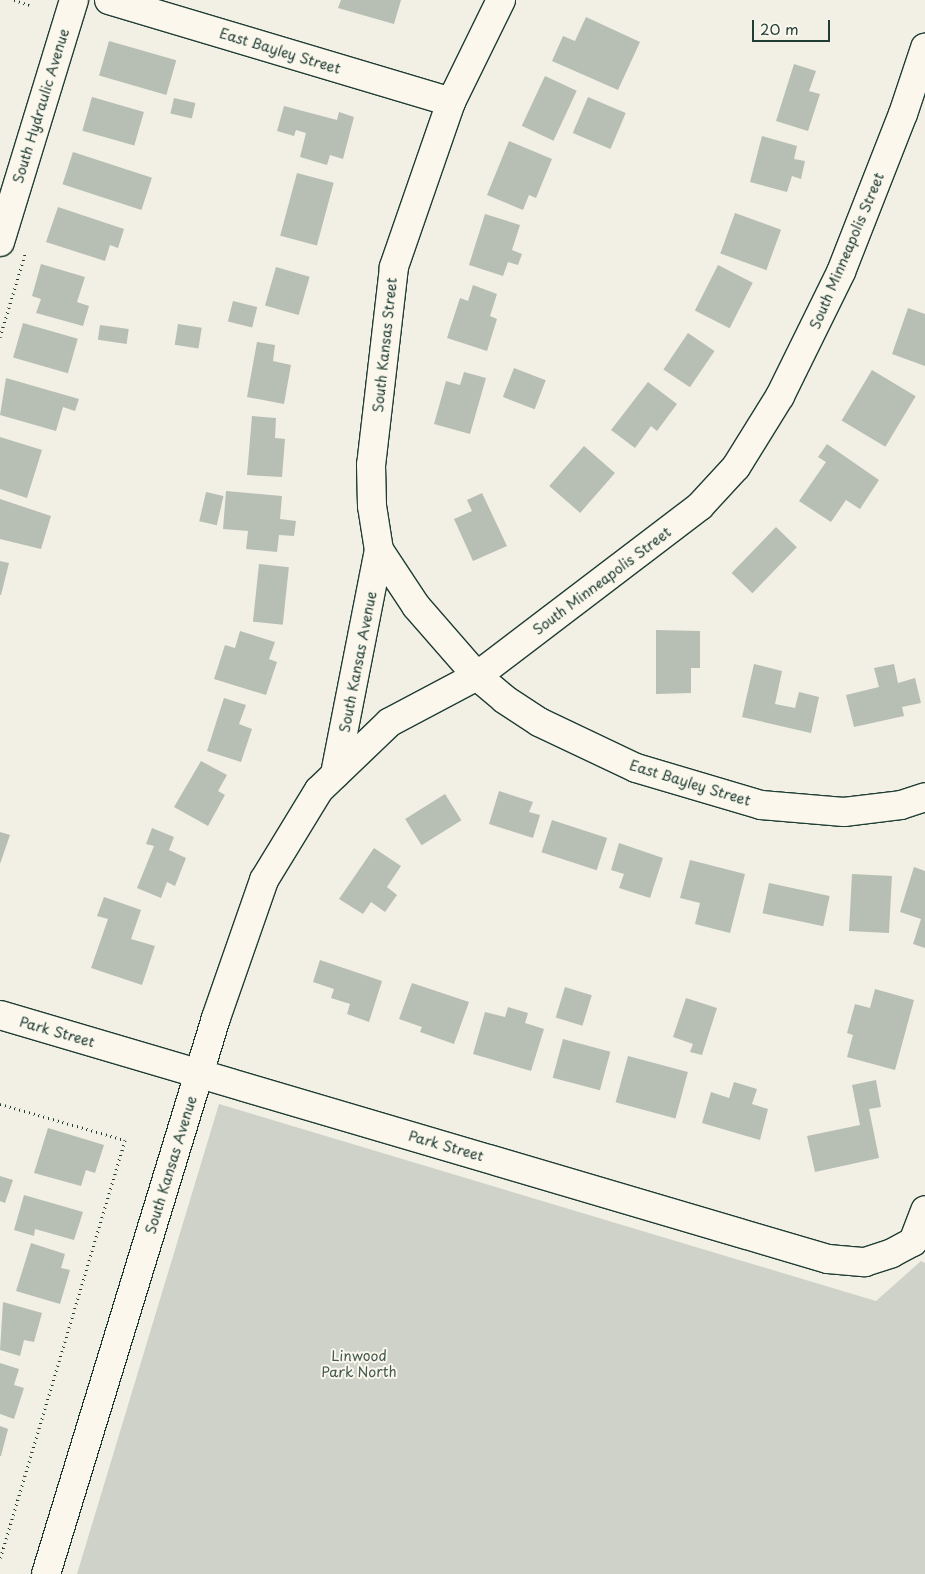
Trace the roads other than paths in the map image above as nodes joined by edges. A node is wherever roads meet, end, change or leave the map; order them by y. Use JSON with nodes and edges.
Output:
{"nodes":[{"id":1,"x":74,"y":0,"type":"edge"},
{"id":2,"x":109,"y":0,"type":"edge"},
{"id":3,"x":501,"y":0,"type":"edge"},
{"id":4,"x":925,"y":48,"type":"edge"},
{"id":5,"x":451,"y":102,"type":"junction"},
{"id":6,"x":0,"y":242,"type":"edge"},
{"id":7,"x":379,"y":550,"type":"junction"},
{"id":8,"x":477,"y":676,"type":"junction"},
{"id":9,"x":335,"y":774,"type":"junction"},
{"id":10,"x":925,"y":797,"type":"edge"},
{"id":11,"x":0,"y":1015,"type":"edge"},
{"id":12,"x":199,"y":1074,"type":"junction"},
{"id":13,"x":925,"y":1210,"type":"edge"},
{"id":14,"x":46,"y":1574,"type":"edge"}],
"edges":[{"from":1,"to":6,"type":"street","name":"South Hydraulic Avenue"},
{"from":2,"to":5,"type":"street","name":"East Bayley Street"},
{"from":3,"to":5,"type":"street","name":"South Kansas Street"},
{"from":4,"to":8,"type":"street","name":"South Minneapolis Street"},
{"from":5,"to":7,"type":"street","name":"South Kansas Street"},
{"from":7,"to":8,"type":"street","name":"South Kansas Street"},
{"from":7,"to":9,"type":"street","name":"South Kansas Avenue"},
{"from":8,"to":9,"type":"street","name":"South Kansas Avenue"},
{"from":8,"to":10,"type":"street","name":"East Bayley Street"},
{"from":9,"to":12,"type":"street","name":"South Kansas Avenue"},
{"from":11,"to":12,"type":"street","name":"Park Street"},
{"from":12,"to":13,"type":"street","name":"Park Street"},
{"from":12,"to":14,"type":"street","name":"South Kansas Avenue"}]}
